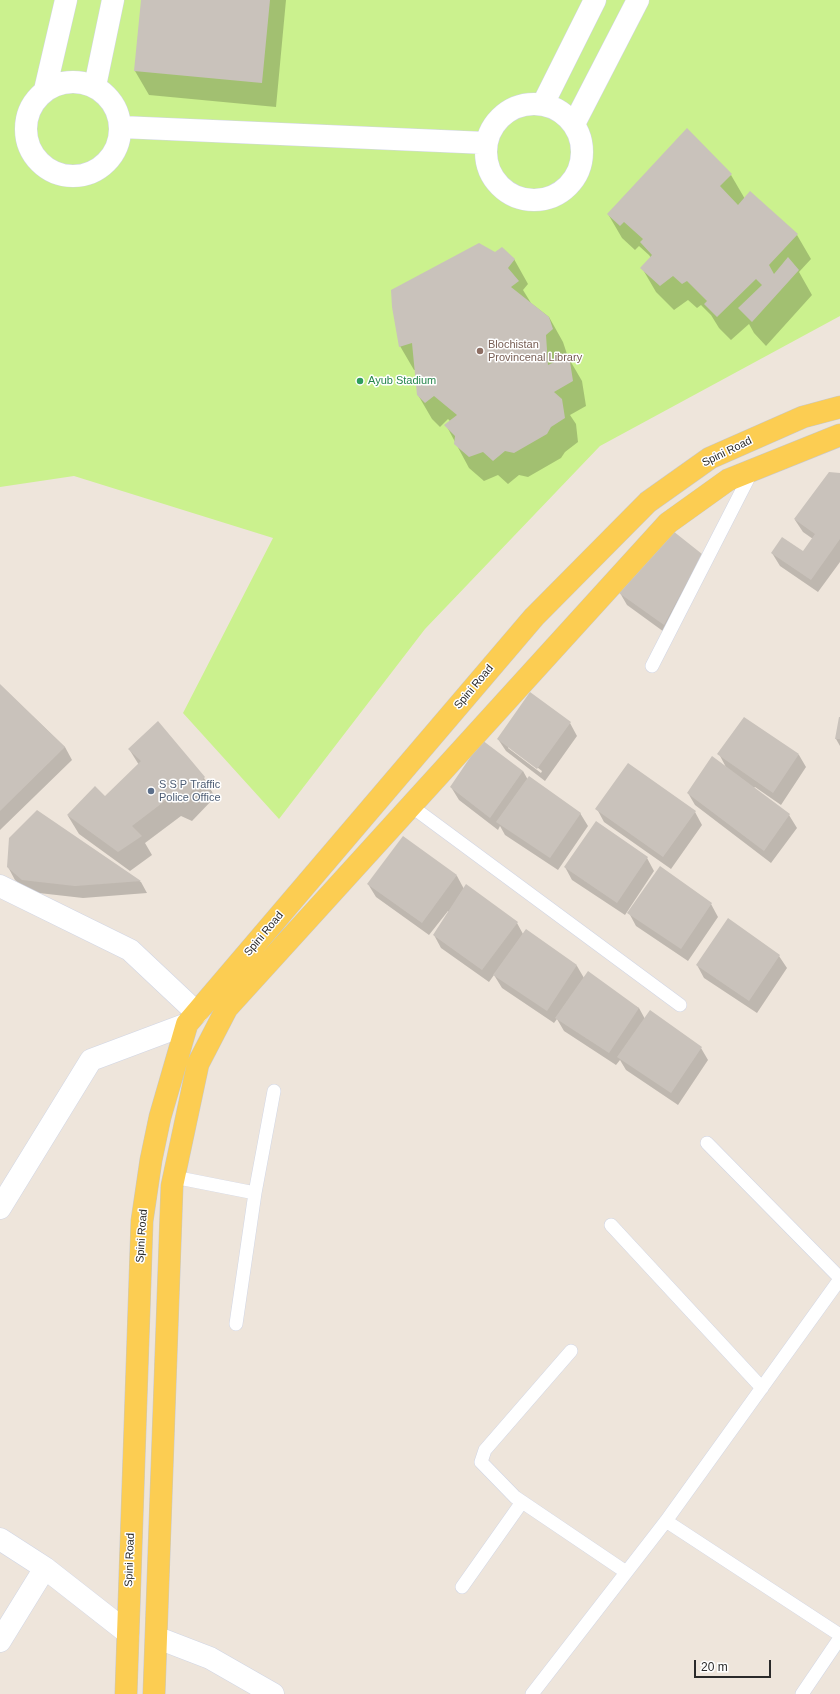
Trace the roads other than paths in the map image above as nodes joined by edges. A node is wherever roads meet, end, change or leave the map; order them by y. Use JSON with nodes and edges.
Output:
{"nodes":[{"id":1,"x":66,"y":0,"type":"edge"},
{"id":2,"x":113,"y":0,"type":"edge"},
{"id":3,"x":595,"y":0,"type":"edge"},
{"id":4,"x":638,"y":0,"type":"edge"},
{"id":5,"x":94,"y":86,"type":"junction"},
{"id":6,"x":45,"y":90,"type":"junction"},
{"id":7,"x":543,"y":104,"type":"junction"},
{"id":8,"x":574,"y":124,"type":"junction"},
{"id":9,"x":121,"y":127,"type":"junction"},
{"id":10,"x":486,"y":143,"type":"junction"},
{"id":11,"x":840,"y":407,"type":"edge"},
{"id":12,"x":840,"y":435,"type":"edge"},
{"id":13,"x":752,"y":471,"type":"junction"},
{"id":14,"x":652,"y":666,"type":"dead end"},
{"id":15,"x":411,"y":806,"type":"junction"},
{"id":16,"x":0,"y":886,"type":"edge"},
{"id":17,"x":680,"y":1004,"type":"dead end"},
{"id":18,"x":192,"y":1019,"type":"junction"},
{"id":19,"x":274,"y":1090,"type":"dead end"},
{"id":20,"x":707,"y":1143,"type":"dead end"},
{"id":21,"x":174,"y":1177,"type":"junction"},
{"id":22,"x":255,"y":1193,"type":"junction"},
{"id":23,"x":0,"y":1208,"type":"edge"},
{"id":24,"x":611,"y":1225,"type":"dead end"},
{"id":25,"x":840,"y":1278,"type":"edge"},
{"id":26,"x":236,"y":1324,"type":"dead end"},
{"id":27,"x":571,"y":1351,"type":"dead end"},
{"id":28,"x":762,"y":1388,"type":"junction"},
{"id":29,"x":522,"y":1502,"type":"junction"},
{"id":30,"x":666,"y":1521,"type":"junction"},
{"id":31,"x":0,"y":1539,"type":"edge"},
{"id":32,"x":45,"y":1568,"type":"junction"},
{"id":33,"x":626,"y":1572,"type":"junction"},
{"id":34,"x":462,"y":1587,"type":"dead end"},
{"id":35,"x":128,"y":1632,"type":"junction"},
{"id":36,"x":840,"y":1636,"type":"edge"},
{"id":37,"x":158,"y":1638,"type":"junction"},
{"id":38,"x":0,"y":1640,"type":"edge"},
{"id":39,"x":271,"y":1693,"type":"edge"},
{"id":40,"x":126,"y":1694,"type":"edge"},
{"id":41,"x":154,"y":1694,"type":"edge"},
{"id":42,"x":532,"y":1694,"type":"edge"},
{"id":43,"x":802,"y":1694,"type":"edge"}],
"edges":[{"from":1,"to":6,"type":"street"},
{"from":2,"to":5,"type":"street"},
{"from":3,"to":7,"type":"street"},
{"from":4,"to":8,"type":"street"},
{"from":5,"to":6,"type":"street"},
{"from":5,"to":9,"type":"street"},
{"from":6,"to":9,"type":"street"},
{"from":7,"to":8,"type":"street"},
{"from":7,"to":10,"type":"street"},
{"from":8,"to":10,"type":"street"},
{"from":9,"to":10,"type":"street"},
{"from":11,"to":18,"type":"main road","name":"Spini Road"},
{"from":12,"to":13,"type":"main road","name":"Spini Road"},
{"from":13,"to":14,"type":"lane"},
{"from":13,"to":15,"type":"main road","name":"Spini Road"},
{"from":15,"to":17,"type":"lane"},
{"from":15,"to":21,"type":"main road","name":"Spini Road"},
{"from":16,"to":18,"type":"street"},
{"from":18,"to":23,"type":"street"},
{"from":18,"to":35,"type":"main road","name":"Spini Road"},
{"from":19,"to":22,"type":"lane"},
{"from":20,"to":25,"type":"lane"},
{"from":21,"to":22,"type":"lane"},
{"from":21,"to":37,"type":"main road","name":"Spini Road"},
{"from":22,"to":26,"type":"lane"},
{"from":24,"to":28,"type":"lane"},
{"from":25,"to":28,"type":"lane"},
{"from":27,"to":29,"type":"lane"},
{"from":28,"to":30,"type":"lane"},
{"from":29,"to":33,"type":"lane"},
{"from":29,"to":34,"type":"lane"},
{"from":30,"to":33,"type":"lane"},
{"from":30,"to":36,"type":"lane"},
{"from":31,"to":32,"type":"street"},
{"from":32,"to":35,"type":"street"},
{"from":32,"to":38,"type":"street"},
{"from":33,"to":42,"type":"lane"},
{"from":35,"to":40,"type":"main road","name":"Spini Road"},
{"from":36,"to":43,"type":"lane"},
{"from":37,"to":39,"type":"street"},
{"from":37,"to":41,"type":"main road","name":"Spini Road"}]}
